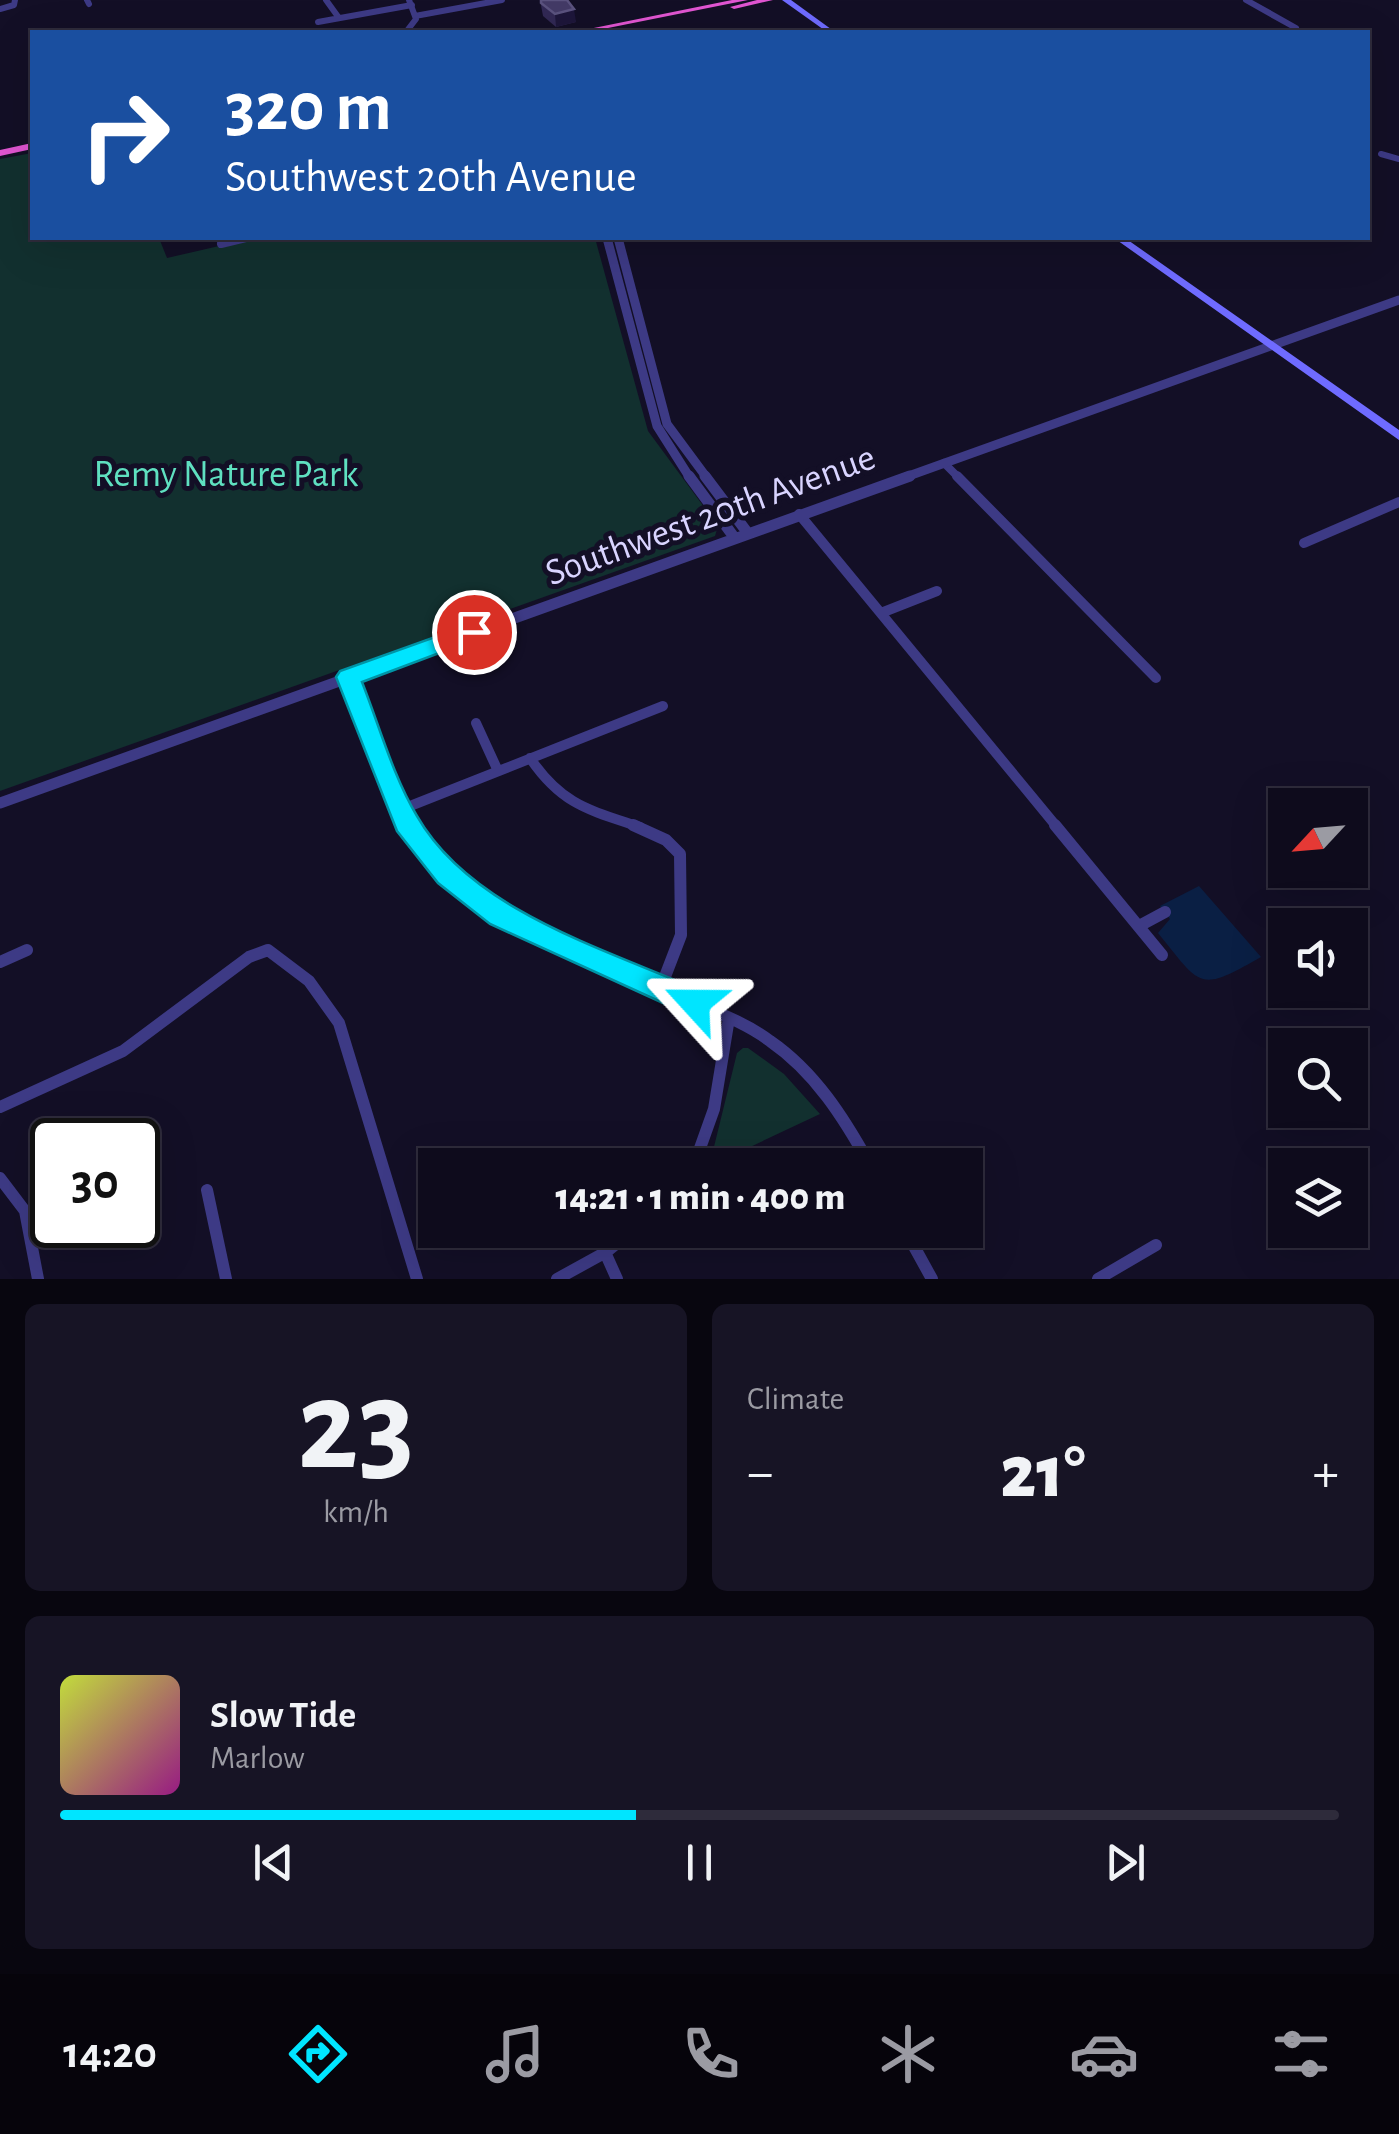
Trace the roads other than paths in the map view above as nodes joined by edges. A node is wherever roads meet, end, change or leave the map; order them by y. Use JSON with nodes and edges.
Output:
{"nodes":[{"id":1,"x":326,"y":0,"type":"edge"},
{"id":2,"x":502,"y":0,"type":"edge"},
{"id":3,"x":744,"y":0,"type":"edge"},
{"id":4,"x":769,"y":0,"type":"edge"},
{"id":5,"x":786,"y":0,"type":"edge"},
{"id":6,"x":1246,"y":0,"type":"edge"},
{"id":7,"x":410,"y":2,"type":"edge"},
{"id":8,"x":14,"y":3,"type":"edge"},
{"id":9,"x":0,"y":9,"type":"edge"},
{"id":10,"x":416,"y":16,"type":"junction"},
{"id":11,"x":339,"y":18,"type":"junction"},
{"id":12,"x":318,"y":22,"type":"dead end"},
{"id":13,"x":1296,"y":28,"type":"dead end"},
{"id":14,"x":407,"y":30,"type":"edge"},
{"id":15,"x":588,"y":30,"type":"edge"},
{"id":16,"x":616,"y":30,"type":"edge"},
{"id":17,"x":828,"y":30,"type":"edge"},
{"id":18,"x":30,"y":144,"type":"edge"},
{"id":19,"x":0,"y":150,"type":"edge"},
{"id":20,"x":1381,"y":154,"type":"dead end"},
{"id":21,"x":1399,"y":159,"type":"edge"},
{"id":22,"x":238,"y":240,"type":"edge"},
{"id":23,"x":608,"y":240,"type":"edge"},
{"id":24,"x":618,"y":240,"type":"edge"},
{"id":25,"x":1122,"y":240,"type":"edge"},
{"id":26,"x":221,"y":244,"type":"dead end"},
{"id":27,"x":1398,"y":302,"type":"edge"},
{"id":28,"x":1272,"y":345,"type":"junction"},
{"id":29,"x":652,"y":388,"type":"junction"},
{"id":30,"x":1399,"y":436,"type":"edge"},
{"id":31,"x":944,"y":463,"type":"junction"},
{"id":32,"x":1399,"y":502,"type":"edge"},
{"id":33,"x":799,"y":514,"type":"junction"},
{"id":34,"x":746,"y":532,"type":"junction"},
{"id":35,"x":734,"y":536,"type":"junction"},
{"id":36,"x":1304,"y":543,"type":"dead end"},
{"id":37,"x":938,"y":591,"type":"dead end"},
{"id":38,"x":881,"y":613,"type":"junction"},
{"id":39,"x":348,"y":677,"type":"junction"},
{"id":40,"x":1156,"y":678,"type":"dead end"},
{"id":41,"x":663,"y":706,"type":"dead end"},
{"id":42,"x":476,"y":723,"type":"dead end"},
{"id":43,"x":530,"y":758,"type":"junction"},
{"id":44,"x":498,"y":771,"type":"junction"},
{"id":45,"x":0,"y":802,"type":"edge"},
{"id":46,"x":400,"y":810,"type":"junction"},
{"id":47,"x":1165,"y":912,"type":"dead end"},
{"id":48,"x":1139,"y":926,"type":"junction"},
{"id":49,"x":27,"y":950,"type":"dead end"},
{"id":50,"x":1162,"y":954,"type":"dead end"},
{"id":51,"x":0,"y":962,"type":"edge"},
{"id":52,"x":661,"y":988,"type":"junction"},
{"id":53,"x":729,"y":1018,"type":"junction"},
{"id":54,"x":0,"y":1108,"type":"edge"},
{"id":55,"x":700,"y":1148,"type":"edge"},
{"id":56,"x":860,"y":1148,"type":"edge"},
{"id":57,"x":0,"y":1178,"type":"edge"},
{"id":58,"x":207,"y":1190,"type":"dead end"},
{"id":59,"x":1156,"y":1245,"type":"dead end"},
{"id":60,"x":604,"y":1248,"type":"edge"},
{"id":61,"x":611,"y":1248,"type":"edge"},
{"id":62,"x":915,"y":1248,"type":"edge"},
{"id":63,"x":606,"y":1252,"type":"junction"},
{"id":64,"x":38,"y":1279,"type":"edge"},
{"id":65,"x":226,"y":1279,"type":"edge"},
{"id":66,"x":417,"y":1279,"type":"edge"},
{"id":67,"x":557,"y":1279,"type":"edge"},
{"id":68,"x":617,"y":1279,"type":"edge"},
{"id":69,"x":932,"y":1279,"type":"edge"},
{"id":70,"x":1098,"y":1279,"type":"edge"}],
"edges":[{"from":1,"to":11,"type":"street"},
{"from":2,"to":10,"type":"street"},
{"from":3,"to":15,"type":"highway"},
{"from":4,"to":16,"type":"highway"},
{"from":5,"to":17,"type":"main road"},
{"from":6,"to":13,"type":"street"},
{"from":7,"to":10,"type":"street"},
{"from":7,"to":11,"type":"street"},
{"from":8,"to":9,"type":"street"},
{"from":10,"to":14,"type":"street"},
{"from":11,"to":12,"type":"street"},
{"from":18,"to":19,"type":"highway"},
{"from":20,"to":21,"type":"street"},
{"from":22,"to":26,"type":"street"},
{"from":23,"to":29,"type":"street"},
{"from":24,"to":29,"type":"street"},
{"from":25,"to":28,"type":"main road"},
{"from":27,"to":28,"type":"street","name":"Southwest 20th Avenue"},
{"from":28,"to":30,"type":"main road"},
{"from":28,"to":31,"type":"street","name":"Southwest 20th Avenue"},
{"from":29,"to":34,"type":"street"},
{"from":29,"to":35,"type":"street"},
{"from":31,"to":33,"type":"street","name":"Southwest 20th Avenue"},
{"from":31,"to":40,"type":"street"},
{"from":32,"to":36,"type":"street"},
{"from":33,"to":34,"type":"street","name":"Southwest 20th Avenue"},
{"from":33,"to":38,"type":"street"},
{"from":34,"to":35,"type":"street","name":"Southwest 20th Avenue"},
{"from":35,"to":39,"type":"street","name":"Southwest 20th Avenue"},
{"from":37,"to":38,"type":"street"},
{"from":38,"to":48,"type":"street"},
{"from":39,"to":45,"type":"street","name":"Southwest 20th Avenue"},
{"from":39,"to":46,"type":"street"},
{"from":41,"to":43,"type":"street"},
{"from":42,"to":44,"type":"street"},
{"from":43,"to":44,"type":"street"},
{"from":43,"to":52,"type":"street"},
{"from":44,"to":46,"type":"street"},
{"from":46,"to":52,"type":"street"},
{"from":47,"to":48,"type":"street"},
{"from":48,"to":50,"type":"street"},
{"from":49,"to":51,"type":"street"},
{"from":52,"to":53,"type":"street"},
{"from":53,"to":55,"type":"street"},
{"from":53,"to":56,"type":"street"},
{"from":54,"to":66,"type":"street"},
{"from":57,"to":64,"type":"street"},
{"from":58,"to":65,"type":"street"},
{"from":59,"to":70,"type":"street"},
{"from":60,"to":63,"type":"street"},
{"from":61,"to":63,"type":"street"},
{"from":62,"to":69,"type":"street"},
{"from":63,"to":67,"type":"street"},
{"from":63,"to":68,"type":"street"}]}
